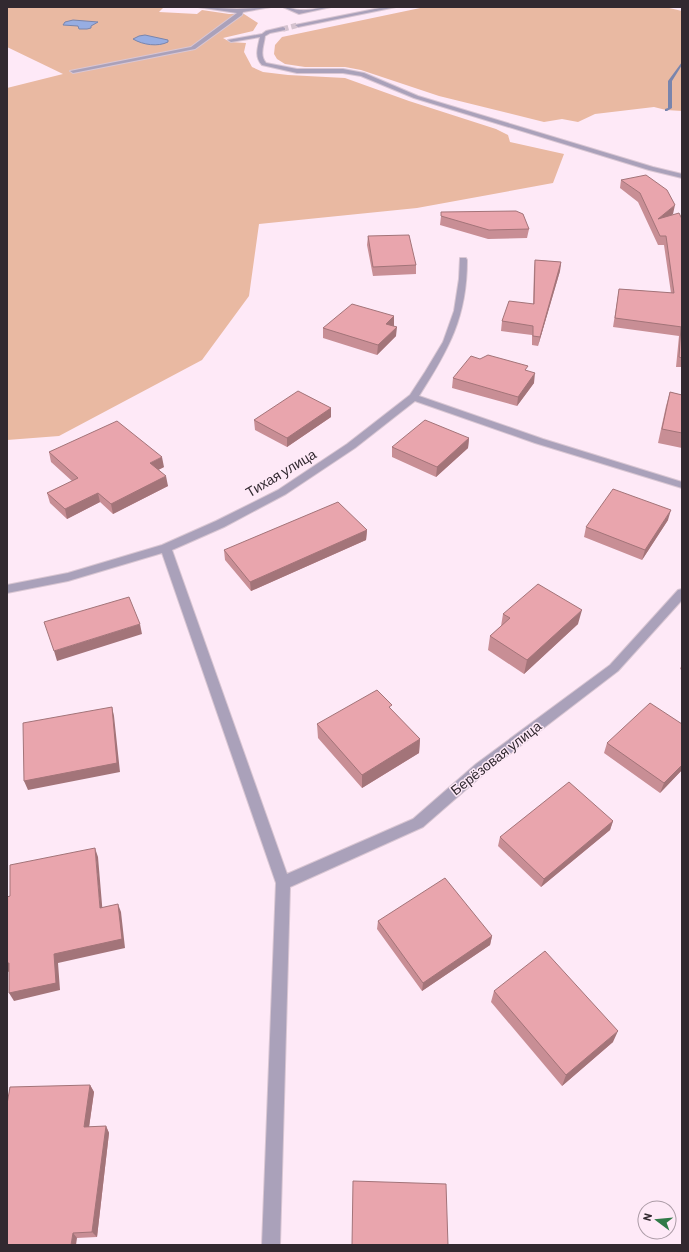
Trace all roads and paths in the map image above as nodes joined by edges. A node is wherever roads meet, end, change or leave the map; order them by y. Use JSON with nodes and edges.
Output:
{"nodes":[{"id":1,"x":201,"y":7,"type":"edge"},
{"id":2,"x":268,"y":7,"type":"edge"},
{"id":3,"x":286,"y":7,"type":"edge"},
{"id":4,"x":328,"y":7,"type":"edge"},
{"id":5,"x":392,"y":7,"type":"edge"},
{"id":6,"x":240,"y":11,"type":"junction"},
{"id":7,"x":298,"y":25,"type":"tunnel mouth"},
{"id":8,"x":283,"y":29,"type":"tunnel mouth"},
{"id":9,"x":263,"y":35,"type":"junction"},
{"id":10,"x":231,"y":40,"type":"dead end"},
{"id":11,"x":73,"y":71,"type":"dead end"},
{"id":12,"x":651,"y":168,"type":"junction"},
{"id":13,"x":682,"y":176,"type":"edge"},
{"id":14,"x":681,"y":184,"type":"edge"},
{"id":15,"x":463,"y":260,"type":"dead end"},
{"id":16,"x":414,"y":397,"type":"junction"},
{"id":17,"x":682,"y":485,"type":"edge"},
{"id":18,"x":166,"y":548,"type":"junction"},
{"id":19,"x":7,"y":589,"type":"edge"},
{"id":20,"x":682,"y":593,"type":"edge"},
{"id":21,"x":283,"y":883,"type":"junction"},
{"id":22,"x":272,"y":1245,"type":"edge"}],
"edges":[{"from":1,"to":6,"type":"street"},
{"from":2,"to":6,"type":"street"},
{"from":3,"to":4,"type":"street"},
{"from":5,"to":7,"type":"street"},
{"from":6,"to":11,"type":"street"},
{"from":8,"to":9,"type":"street"},
{"from":9,"to":10,"type":"street"},
{"from":9,"to":12,"type":"street"},
{"from":12,"to":13,"type":"street"},
{"from":12,"to":14,"type":"street"},
{"from":15,"to":16,"type":"street","name":"Тихая улица"},
{"from":16,"to":17,"type":"street"},
{"from":16,"to":18,"type":"street","name":"Тихая улица"},
{"from":18,"to":19,"type":"street","name":"Тихая улица"},
{"from":18,"to":21,"type":"street"},
{"from":20,"to":21,"type":"street","name":"Берёзовая улица"},
{"from":21,"to":22,"type":"street"}]}
